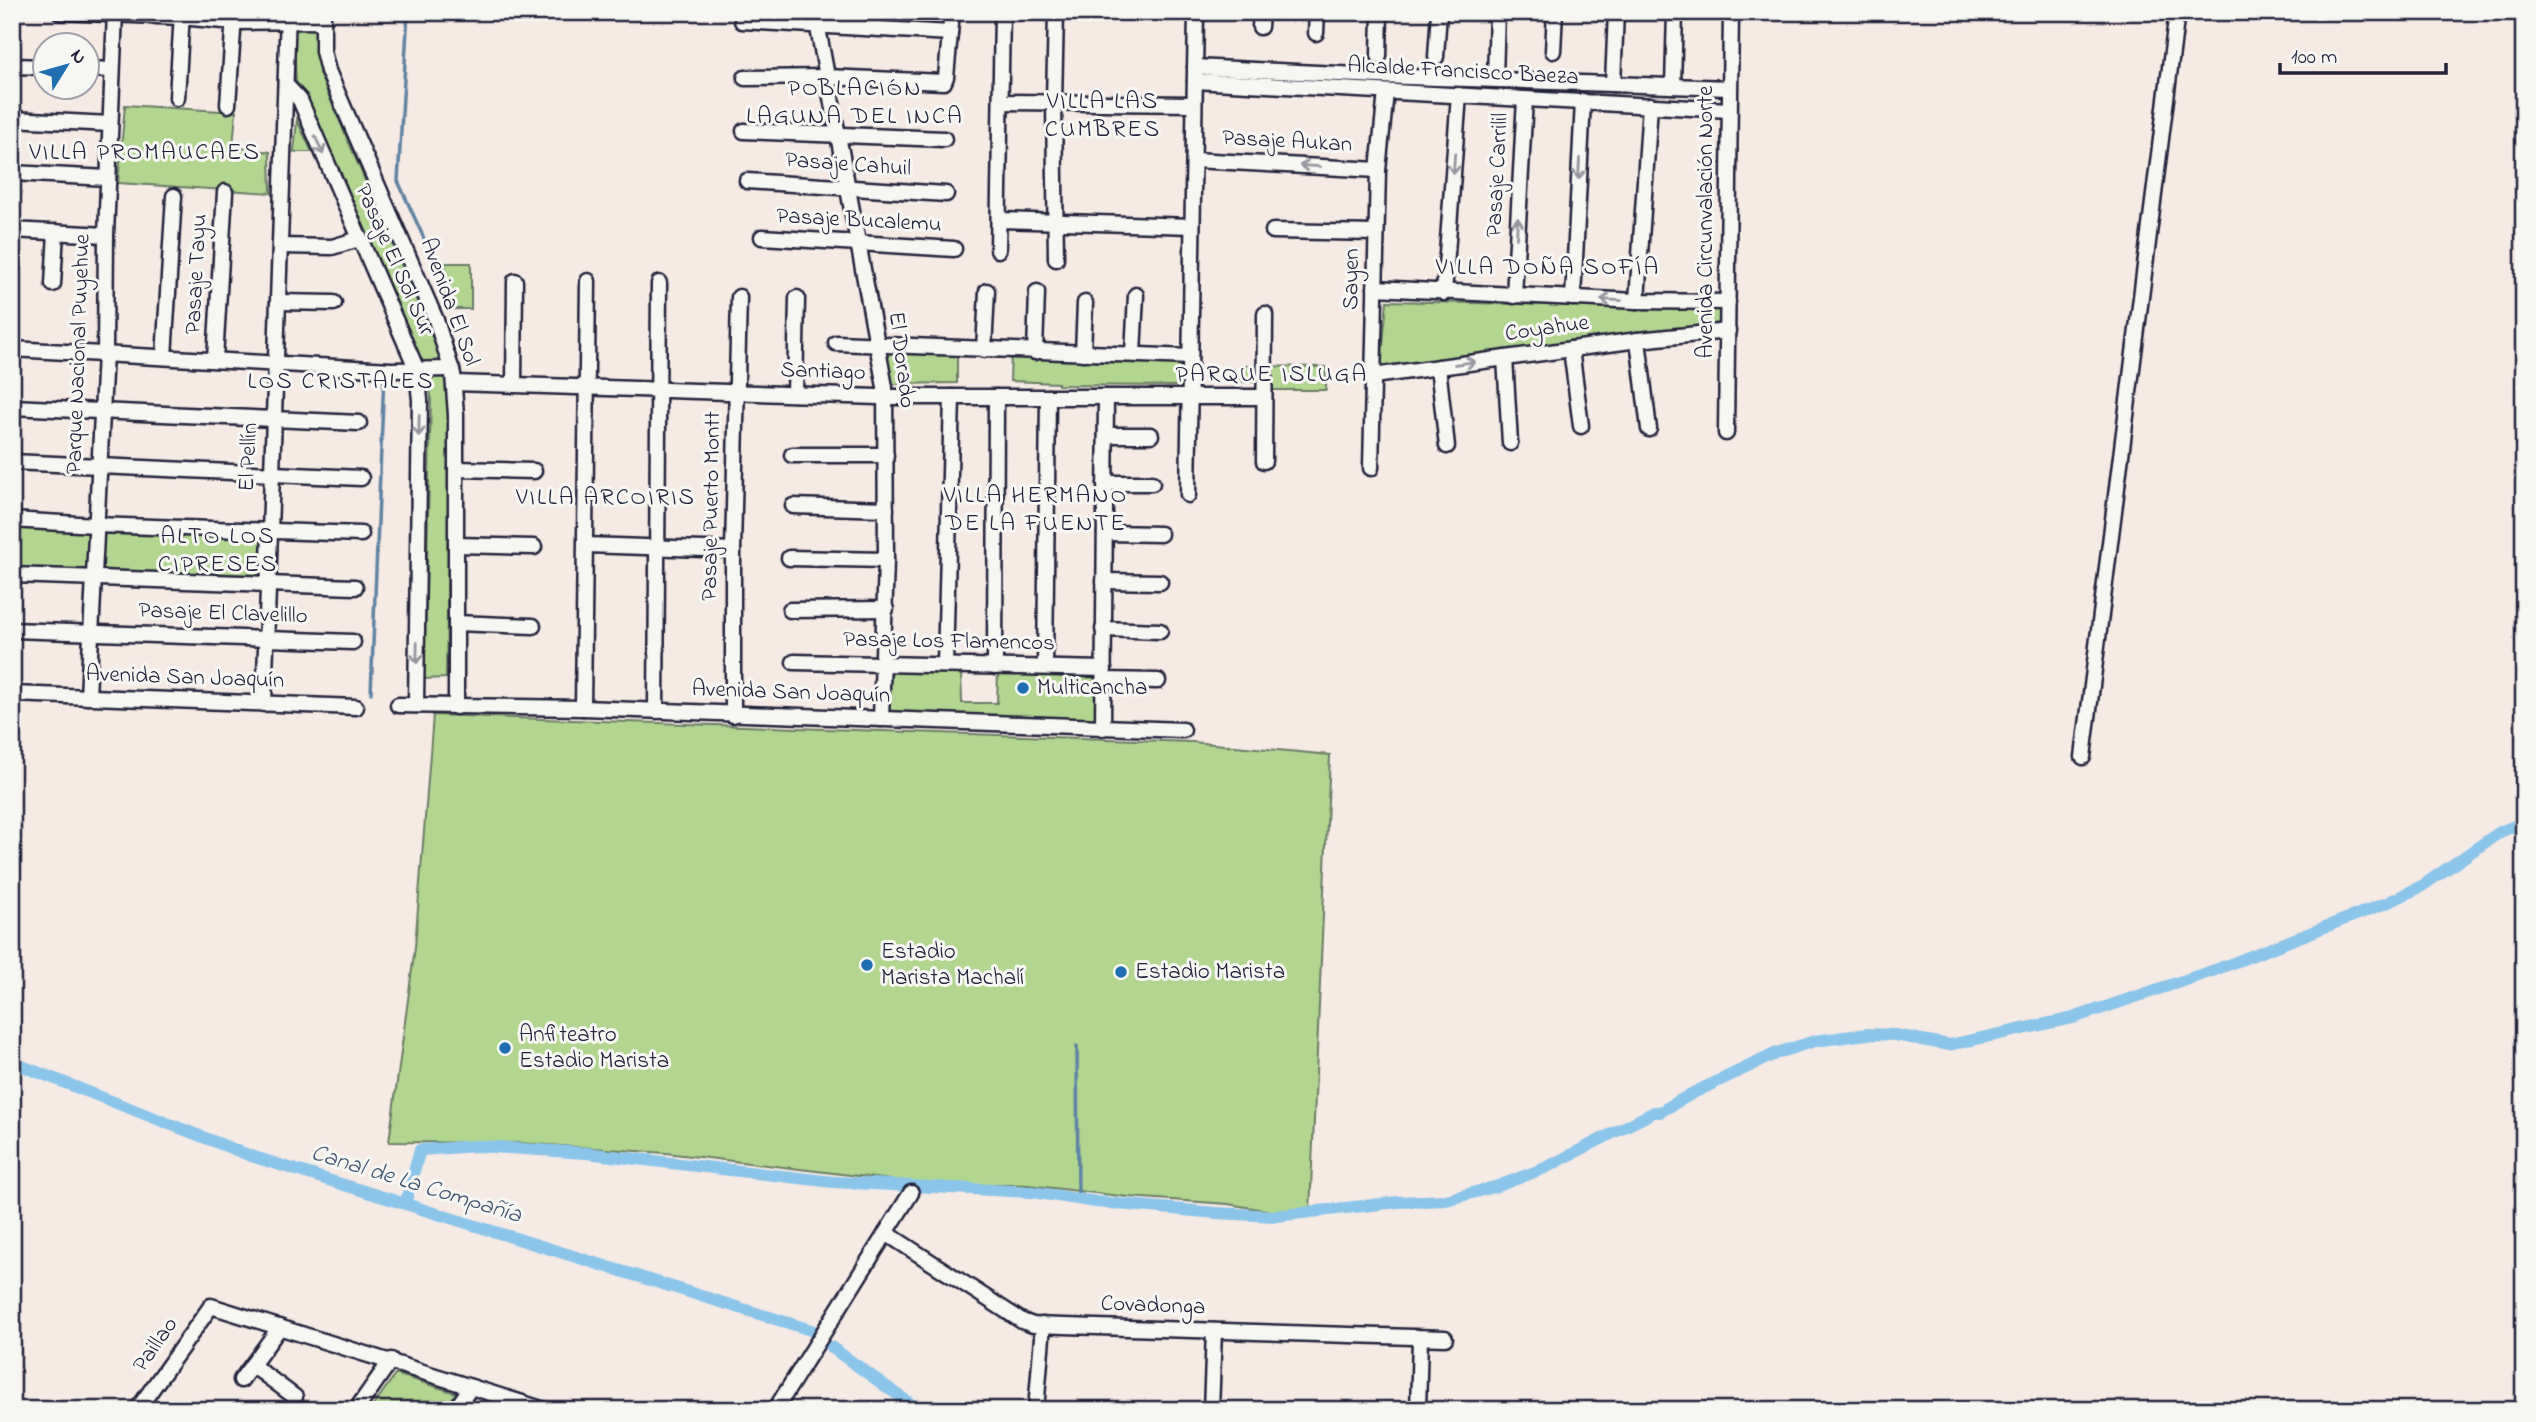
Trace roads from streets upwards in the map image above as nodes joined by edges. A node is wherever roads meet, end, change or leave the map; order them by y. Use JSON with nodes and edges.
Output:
{"nodes":[{"id":1,"x":60,"y":12,"type":"edge"},
{"id":2,"x":952,"y":12,"type":"edge"},
{"id":3,"x":1002,"y":12,"type":"edge"},
{"id":4,"x":1056,"y":12,"type":"edge"},
{"id":5,"x":1196,"y":12,"type":"edge"},
{"id":6,"x":1261,"y":12,"type":"edge"},
{"id":7,"x":1317,"y":12,"type":"edge"},
{"id":8,"x":1380,"y":12,"type":"edge"},
{"id":9,"x":1439,"y":12,"type":"edge"},
{"id":10,"x":1497,"y":12,"type":"edge"},
{"id":11,"x":1555,"y":12,"type":"edge"},
{"id":12,"x":1616,"y":12,"type":"edge"},
{"id":13,"x":1675,"y":12,"type":"edge"},
{"id":14,"x":1731,"y":12,"type":"edge"},
{"id":15,"x":2177,"y":12,"type":"edge"},
{"id":16,"x":115,"y":13,"type":"edge"},
{"id":17,"x":182,"y":15,"type":"edge"},
{"id":18,"x":288,"y":16,"type":"edge"},
{"id":19,"x":323,"y":16,"type":"edge"},
{"id":20,"x":234,"y":17,"type":"edge"},
{"id":21,"x":816,"y":20,"type":"edge"},
{"id":22,"x":742,"y":22,"type":"dead end"},
{"id":23,"x":1260,"y":27,"type":"dead end"},
{"id":24,"x":950,"y":33,"type":"junction"},
{"id":25,"x":1316,"y":33,"type":"dead end"},
{"id":26,"x":1553,"y":51,"type":"dead end"},
{"id":27,"x":1379,"y":56,"type":"dead end"},
{"id":28,"x":1436,"y":57,"type":"dead end"},
{"id":29,"x":12,"y":66,"type":"edge"},
{"id":30,"x":32,"y":67,"type":"edge"},
{"id":31,"x":102,"y":70,"type":"edge"},
{"id":32,"x":113,"y":70,"type":"junction"},
{"id":33,"x":1195,"y":74,"type":"junction"},
{"id":34,"x":826,"y":77,"type":"junction"},
{"id":35,"x":745,"y":78,"type":"dead end"},
{"id":36,"x":1495,"y":79,"type":"junction"},
{"id":37,"x":1613,"y":84,"type":"junction"},
{"id":38,"x":287,"y":86,"type":"junction"},
{"id":39,"x":1674,"y":86,"type":"junction"},
{"id":40,"x":1729,"y":88,"type":"junction"},
{"id":41,"x":1387,"y":92,"type":"junction"},
{"id":42,"x":1459,"y":96,"type":"junction"},
{"id":43,"x":177,"y":98,"type":"dead end"},
{"id":44,"x":1525,"y":99,"type":"junction"},
{"id":45,"x":1583,"y":101,"type":"junction"},
{"id":46,"x":1001,"y":102,"type":"junction"},
{"id":47,"x":1054,"y":103,"type":"junction"},
{"id":48,"x":1195,"y":103,"type":"junction"},
{"id":49,"x":228,"y":105,"type":"dead end"},
{"id":50,"x":1650,"y":105,"type":"junction"},
{"id":51,"x":1729,"y":110,"type":"junction"},
{"id":52,"x":12,"y":119,"type":"edge"},
{"id":53,"x":110,"y":124,"type":"junction"},
{"id":54,"x":744,"y":131,"type":"dead end"},
{"id":55,"x":837,"y":135,"type":"junction"},
{"id":56,"x":944,"y":139,"type":"dead end"},
{"id":57,"x":1194,"y":160,"type":"junction"},
{"id":58,"x":1378,"y":170,"type":"junction"},
{"id":59,"x":12,"y":173,"type":"edge"},
{"id":60,"x":108,"y":178,"type":"junction"},
{"id":61,"x":747,"y":181,"type":"dead end"},
{"id":62,"x":848,"y":189,"type":"junction"},
{"id":63,"x":225,"y":192,"type":"dead end"},
{"id":64,"x":947,"y":194,"type":"dead end"},
{"id":65,"x":174,"y":196,"type":"dead end"},
{"id":66,"x":999,"y":220,"type":"junction"},
{"id":67,"x":1057,"y":222,"type":"junction"},
{"id":68,"x":1192,"y":226,"type":"junction"},
{"id":69,"x":12,"y":230,"type":"edge"},
{"id":70,"x":1273,"y":231,"type":"dead end"},
{"id":71,"x":56,"y":232,"type":"junction"},
{"id":72,"x":1376,"y":233,"type":"junction"},
{"id":73,"x":106,"y":235,"type":"junction"},
{"id":74,"x":762,"y":237,"type":"dead end"},
{"id":75,"x":359,"y":239,"type":"junction"},
{"id":76,"x":859,"y":245,"type":"junction"},
{"id":77,"x":281,"y":246,"type":"junction"},
{"id":78,"x":954,"y":249,"type":"dead end"},
{"id":79,"x":998,"y":250,"type":"dead end"},
{"id":80,"x":1056,"y":259,"type":"dead end"},
{"id":81,"x":515,"y":281,"type":"dead end"},
{"id":82,"x":588,"y":281,"type":"dead end"},
{"id":83,"x":659,"y":283,"type":"dead end"},
{"id":84,"x":53,"y":284,"type":"dead end"},
{"id":85,"x":1375,"y":288,"type":"junction"},
{"id":86,"x":986,"y":290,"type":"dead end"},
{"id":87,"x":1037,"y":292,"type":"dead end"},
{"id":88,"x":1444,"y":293,"type":"junction"},
{"id":89,"x":1136,"y":295,"type":"dead end"},
{"id":90,"x":1514,"y":296,"type":"junction"},
{"id":91,"x":739,"y":297,"type":"dead end"},
{"id":92,"x":797,"y":298,"type":"dead end"},
{"id":93,"x":1573,"y":298,"type":"junction"},
{"id":94,"x":278,"y":302,"type":"junction"},
{"id":95,"x":1637,"y":302,"type":"junction"},
{"id":96,"x":1728,"y":302,"type":"junction"},
{"id":97,"x":334,"y":303,"type":"dead end"},
{"id":98,"x":1085,"y":303,"type":"dead end"},
{"id":99,"x":1265,"y":314,"type":"dead end"},
{"id":100,"x":1728,"y":331,"type":"junction"},
{"id":101,"x":1638,"y":340,"type":"junction"},
{"id":102,"x":836,"y":343,"type":"dead end"},
{"id":103,"x":878,"y":344,"type":"junction"},
{"id":104,"x":12,"y":349,"type":"edge"},
{"id":105,"x":1571,"y":349,"type":"junction"},
{"id":106,"x":984,"y":350,"type":"junction"},
{"id":107,"x":1035,"y":352,"type":"junction"},
{"id":108,"x":105,"y":353,"type":"junction"},
{"id":109,"x":1083,"y":354,"type":"junction"},
{"id":110,"x":1133,"y":354,"type":"junction"},
{"id":111,"x":164,"y":357,"type":"junction"},
{"id":112,"x":1191,"y":357,"type":"junction"},
{"id":113,"x":1505,"y":358,"type":"junction"},
{"id":114,"x":215,"y":359,"type":"junction"},
{"id":115,"x":277,"y":362,"type":"junction"},
{"id":116,"x":1438,"y":367,"type":"junction"},
{"id":117,"x":417,"y":370,"type":"junction"},
{"id":118,"x":454,"y":376,"type":"junction"},
{"id":119,"x":1373,"y":376,"type":"junction"},
{"id":120,"x":513,"y":385,"type":"junction"},
{"id":121,"x":588,"y":387,"type":"junction"},
{"id":122,"x":660,"y":390,"type":"junction"},
{"id":123,"x":737,"y":392,"type":"junction"},
{"id":124,"x":795,"y":394,"type":"junction"},
{"id":125,"x":885,"y":397,"type":"junction"},
{"id":126,"x":952,"y":397,"type":"junction"},
{"id":127,"x":996,"y":397,"type":"junction"},
{"id":128,"x":1048,"y":397,"type":"junction"},
{"id":129,"x":1106,"y":397,"type":"junction"},
{"id":130,"x":1189,"y":397,"type":"junction"},
{"id":131,"x":1264,"y":397,"type":"junction"},
{"id":132,"x":12,"y":407,"type":"edge"},
{"id":133,"x":102,"y":411,"type":"junction"},
{"id":134,"x":274,"y":419,"type":"junction"},
{"id":135,"x":359,"y":423,"type":"dead end"},
{"id":136,"x":1581,"y":426,"type":"dead end"},
{"id":137,"x":1649,"y":429,"type":"dead end"},
{"id":138,"x":1726,"y":433,"type":"dead end"},
{"id":139,"x":1106,"y":435,"type":"junction"},
{"id":140,"x":1151,"y":435,"type":"dead end"},
{"id":141,"x":1510,"y":443,"type":"dead end"},
{"id":142,"x":1447,"y":446,"type":"dead end"},
{"id":143,"x":792,"y":455,"type":"dead end"},
{"id":144,"x":886,"y":455,"type":"junction"},
{"id":145,"x":1264,"y":461,"type":"dead end"},
{"id":146,"x":12,"y":462,"type":"edge"},
{"id":147,"x":99,"y":465,"type":"junction"},
{"id":148,"x":1371,"y":468,"type":"dead end"},
{"id":149,"x":456,"y":469,"type":"junction"},
{"id":150,"x":534,"y":471,"type":"dead end"},
{"id":151,"x":271,"y":474,"type":"junction"},
{"id":152,"x":361,"y":478,"type":"dead end"},
{"id":153,"x":1105,"y":483,"type":"junction"},
{"id":154,"x":1152,"y":483,"type":"dead end"},
{"id":155,"x":1188,"y":495,"type":"dead end"},
{"id":156,"x":793,"y":506,"type":"dead end"},
{"id":157,"x":886,"y":509,"type":"junction"},
{"id":158,"x":12,"y":520,"type":"edge"},
{"id":159,"x":95,"y":525,"type":"junction"},
{"id":160,"x":269,"y":531,"type":"junction"},
{"id":161,"x":1105,"y":533,"type":"junction"},
{"id":162,"x":361,"y":534,"type":"dead end"},
{"id":163,"x":1160,"y":534,"type":"dead end"},
{"id":164,"x":456,"y":545,"type":"junction"},
{"id":165,"x":586,"y":545,"type":"junction"},
{"id":166,"x":534,"y":547,"type":"dead end"},
{"id":167,"x":657,"y":547,"type":"junction"},
{"id":168,"x":733,"y":550,"type":"junction"},
{"id":169,"x":789,"y":558,"type":"dead end"},
{"id":170,"x":887,"y":560,"type":"junction"},
{"id":171,"x":12,"y":575,"type":"edge"},
{"id":172,"x":94,"y":576,"type":"junction"},
{"id":173,"x":1104,"y":581,"type":"junction"},
{"id":174,"x":1160,"y":582,"type":"dead end"},
{"id":175,"x":267,"y":583,"type":"junction"},
{"id":176,"x":355,"y":587,"type":"dead end"},
{"id":177,"x":886,"y":608,"type":"junction"},
{"id":178,"x":790,"y":610,"type":"dead end"},
{"id":179,"x":456,"y":623,"type":"junction"},
{"id":180,"x":533,"y":626,"type":"dead end"},
{"id":181,"x":12,"y":629,"type":"edge"},
{"id":182,"x":1103,"y":629,"type":"junction"},
{"id":183,"x":92,"y":631,"type":"junction"},
{"id":184,"x":1160,"y":631,"type":"dead end"},
{"id":185,"x":265,"y":638,"type":"junction"},
{"id":186,"x":353,"y":642,"type":"dead end"},
{"id":187,"x":794,"y":662,"type":"dead end"},
{"id":188,"x":882,"y":663,"type":"junction"},
{"id":189,"x":945,"y":665,"type":"junction"},
{"id":190,"x":995,"y":667,"type":"junction"},
{"id":191,"x":1045,"y":667,"type":"junction"},
{"id":192,"x":1104,"y":674,"type":"junction"},
{"id":193,"x":1158,"y":681,"type":"dead end"},
{"id":194,"x":12,"y":694,"type":"edge"},
{"id":195,"x":88,"y":697,"type":"junction"},
{"id":196,"x":264,"y":704,"type":"junction"},
{"id":197,"x":398,"y":705,"type":"dead end"},
{"id":198,"x":416,"y":705,"type":"junction"},
{"id":199,"x":356,"y":707,"type":"dead end"},
{"id":200,"x":456,"y":708,"type":"junction"},
{"id":201,"x":583,"y":708,"type":"junction"},
{"id":202,"x":656,"y":711,"type":"junction"},
{"id":203,"x":733,"y":715,"type":"junction"},
{"id":204,"x":881,"y":719,"type":"junction"},
{"id":205,"x":1103,"y":727,"type":"junction"},
{"id":206,"x":1183,"y":730,"type":"dead end"},
{"id":207,"x":2083,"y":757,"type":"dead end"},
{"id":208,"x":911,"y":1192,"type":"dead end"},
{"id":209,"x":886,"y":1233,"type":"junction"},
{"id":210,"x":1043,"y":1325,"type":"junction"},
{"id":211,"x":280,"y":1327,"type":"junction"},
{"id":212,"x":1214,"y":1331,"type":"junction"},
{"id":213,"x":1420,"y":1338,"type":"junction"},
{"id":214,"x":1445,"y":1338,"type":"dead end"},
{"id":215,"x":391,"y":1360,"type":"junction"},
{"id":216,"x":252,"y":1365,"type":"junction"},
{"id":217,"x":241,"y":1380,"type":"dead end"},
{"id":218,"x":471,"y":1387,"type":"junction"},
{"id":219,"x":295,"y":1397,"type":"dead end"},
{"id":220,"x":137,"y":1410,"type":"edge"},
{"id":221,"x":356,"y":1410,"type":"edge"},
{"id":222,"x":455,"y":1410,"type":"edge"},
{"id":223,"x":545,"y":1410,"type":"edge"},
{"id":224,"x":775,"y":1410,"type":"edge"},
{"id":225,"x":1036,"y":1410,"type":"edge"},
{"id":226,"x":1212,"y":1410,"type":"edge"},
{"id":227,"x":1418,"y":1410,"type":"edge"}],
"edges":[{"from":1,"to":16,"type":"street"},
{"from":2,"to":24,"type":"street"},
{"from":3,"to":46,"type":"street"},
{"from":4,"to":47,"type":"street"},
{"from":5,"to":33,"type":"street"},
{"from":6,"to":23,"type":"street"},
{"from":7,"to":25,"type":"street"},
{"from":8,"to":27,"type":"street"},
{"from":9,"to":28,"type":"street"},
{"from":10,"to":36,"type":"street"},
{"from":11,"to":26,"type":"street"},
{"from":12,"to":37,"type":"street"},
{"from":13,"to":39,"type":"street"},
{"from":14,"to":40,"type":"street","name":"Avenida Circunvalación Norte"},
{"from":15,"to":207,"type":"street"},
{"from":16,"to":17,"type":"street"},
{"from":16,"to":32,"type":"street","name":"Parque Nacional Puyehue"},
{"from":17,"to":20,"type":"street"},
{"from":17,"to":43,"type":"street"},
{"from":18,"to":19,"type":"street"},
{"from":18,"to":20,"type":"street"},
{"from":18,"to":38,"type":"street"},
{"from":19,"to":118,"type":"street","name":"Avenida El Sol"},
{"from":20,"to":49,"type":"street"},
{"from":21,"to":22,"type":"street"},
{"from":21,"to":24,"type":"street"},
{"from":21,"to":34,"type":"street","name":"El Dorado"},
{"from":24,"to":34,"type":"street"},
{"from":29,"to":30,"type":"street"},
{"from":31,"to":32,"type":"street"},
{"from":32,"to":53,"type":"street","name":"Parque Nacional Puyehue"},
{"from":33,"to":36,"type":"street","name":"Alcalde Francisco Baeza"},
{"from":33,"to":41,"type":"street","name":"Alcalde Francisco Baeza"},
{"from":33,"to":48,"type":"street"},
{"from":34,"to":35,"type":"street"},
{"from":34,"to":55,"type":"street","name":"El Dorado"},
{"from":36,"to":37,"type":"street","name":"Alcalde Francisco Baeza"},
{"from":37,"to":39,"type":"street","name":"Alcalde Francisco Baeza"},
{"from":38,"to":75,"type":"street","name":"Pasaje El Sol Sur","one_way":true},
{"from":38,"to":77,"type":"street","name":"El Pellín"},
{"from":39,"to":40,"type":"street","name":"Alcalde Francisco Baeza"},
{"from":40,"to":51,"type":"street","name":"Avenida Circunvalación Norte"},
{"from":41,"to":42,"type":"street","name":"Alcalde Francisco Baeza"},
{"from":41,"to":58,"type":"street","name":"Sayen"},
{"from":42,"to":44,"type":"street","name":"Alcalde Francisco Baeza"},
{"from":42,"to":88,"type":"street","one_way":true},
{"from":44,"to":45,"type":"street","name":"Alcalde Francisco Baeza"},
{"from":90,"to":44,"type":"street","name":"Pasaje Carrilil","one_way":true},
{"from":45,"to":50,"type":"street","name":"Alcalde Francisco Baeza"},
{"from":45,"to":93,"type":"street","one_way":true},
{"from":46,"to":47,"type":"street"},
{"from":46,"to":66,"type":"street"},
{"from":47,"to":48,"type":"street"},
{"from":47,"to":67,"type":"street"},
{"from":48,"to":57,"type":"street"},
{"from":50,"to":51,"type":"street","name":"Alcalde Francisco Baeza"},
{"from":50,"to":95,"type":"street"},
{"from":51,"to":96,"type":"street","name":"Avenida Circunvalación Norte"},
{"from":52,"to":53,"type":"street"},
{"from":53,"to":60,"type":"street","name":"Parque Nacional Puyehue"},
{"from":54,"to":55,"type":"street"},
{"from":55,"to":56,"type":"street"},
{"from":55,"to":62,"type":"street","name":"El Dorado"},
{"from":58,"to":57,"type":"street","name":"Pasaje Aukan","one_way":true},
{"from":57,"to":68,"type":"street"},
{"from":58,"to":72,"type":"street","name":"Sayen"},
{"from":59,"to":60,"type":"street"},
{"from":60,"to":73,"type":"street","name":"Parque Nacional Puyehue"},
{"from":61,"to":62,"type":"street","name":"Pasaje Cahuil"},
{"from":62,"to":64,"type":"street","name":"Pasaje Cahuil"},
{"from":62,"to":76,"type":"street","name":"El Dorado"},
{"from":63,"to":114,"type":"street","name":"Pasaje Tayu"},
{"from":65,"to":111,"type":"street"},
{"from":66,"to":67,"type":"street"},
{"from":66,"to":79,"type":"street"},
{"from":67,"to":68,"type":"street"},
{"from":67,"to":80,"type":"street"},
{"from":68,"to":112,"type":"street"},
{"from":69,"to":71,"type":"street"},
{"from":70,"to":72,"type":"street"},
{"from":71,"to":73,"type":"street"},
{"from":71,"to":84,"type":"street"},
{"from":72,"to":85,"type":"street","name":"Sayen"},
{"from":73,"to":108,"type":"street","name":"Parque Nacional Puyehue"},
{"from":74,"to":76,"type":"street","name":"Pasaje Bucalemu"},
{"from":75,"to":77,"type":"street"},
{"from":75,"to":117,"type":"street","name":"Pasaje El Sol Sur"},
{"from":76,"to":78,"type":"street","name":"Pasaje Bucalemu"},
{"from":76,"to":103,"type":"street","name":"El Dorado"},
{"from":77,"to":94,"type":"street","name":"El Pellín"},
{"from":81,"to":120,"type":"street"},
{"from":82,"to":121,"type":"street"},
{"from":83,"to":122,"type":"street"},
{"from":85,"to":88,"type":"street"},
{"from":85,"to":119,"type":"street","name":"Sayen"},
{"from":86,"to":106,"type":"street"},
{"from":87,"to":107,"type":"street"},
{"from":88,"to":90,"type":"street"},
{"from":89,"to":110,"type":"street"},
{"from":90,"to":93,"type":"street"},
{"from":91,"to":123,"type":"street","name":"Pasaje Puerto Montt"},
{"from":92,"to":124,"type":"street"},
{"from":95,"to":93,"type":"street","one_way":true},
{"from":94,"to":97,"type":"street"},
{"from":94,"to":115,"type":"street","name":"El Pellín"},
{"from":95,"to":96,"type":"street"},
{"from":96,"to":100,"type":"street","name":"Avenida Circunvalación Norte"},
{"from":98,"to":109,"type":"street"},
{"from":99,"to":131,"type":"street"},
{"from":100,"to":101,"type":"street","name":"Coyahue"},
{"from":100,"to":138,"type":"street","name":"Avenida Circunvalación Norte"},
{"from":101,"to":105,"type":"street","name":"Coyahue"},
{"from":101,"to":137,"type":"street"},
{"from":102,"to":103,"type":"street"},
{"from":103,"to":106,"type":"street"},
{"from":103,"to":125,"type":"street","name":"El Dorado"},
{"from":104,"to":108,"type":"street","name":"Santiago"},
{"from":105,"to":113,"type":"street","name":"Coyahue"},
{"from":105,"to":136,"type":"street"},
{"from":106,"to":107,"type":"street"},
{"from":107,"to":109,"type":"street"},
{"from":108,"to":111,"type":"street","name":"Santiago"},
{"from":108,"to":133,"type":"street","name":"Parque Nacional Puyehue"},
{"from":109,"to":110,"type":"street"},
{"from":110,"to":112,"type":"street"},
{"from":111,"to":114,"type":"street","name":"Santiago"},
{"from":112,"to":130,"type":"street"},
{"from":116,"to":113,"type":"street","name":"Coyahue","one_way":true},
{"from":113,"to":141,"type":"street"},
{"from":114,"to":115,"type":"street","name":"Santiago"},
{"from":115,"to":117,"type":"street","name":"Santiago"},
{"from":115,"to":134,"type":"street","name":"El Pellín"},
{"from":116,"to":119,"type":"street","name":"Coyahue"},
{"from":116,"to":142,"type":"street"},
{"from":117,"to":118,"type":"street","name":"Santiago"},
{"from":117,"to":198,"type":"street","name":"Pasaje El Sol Sur","one_way":true},
{"from":118,"to":120,"type":"street","name":"Santiago"},
{"from":118,"to":149,"type":"street","name":"Avenida El Sol"},
{"from":119,"to":148,"type":"street","name":"Sayen"},
{"from":120,"to":121,"type":"street","name":"Santiago"},
{"from":121,"to":122,"type":"street","name":"Santiago"},
{"from":121,"to":165,"type":"street"},
{"from":122,"to":123,"type":"street","name":"Santiago"},
{"from":122,"to":167,"type":"street"},
{"from":123,"to":124,"type":"street","name":"Santiago"},
{"from":123,"to":168,"type":"street","name":"Pasaje Puerto Montt"},
{"from":124,"to":125,"type":"street","name":"Santiago"},
{"from":125,"to":126,"type":"street","name":"Santiago"},
{"from":125,"to":144,"type":"street","name":"El Dorado"},
{"from":126,"to":127,"type":"street","name":"Santiago"},
{"from":126,"to":189,"type":"street"},
{"from":127,"to":128,"type":"street","name":"Santiago"},
{"from":127,"to":190,"type":"street"},
{"from":128,"to":129,"type":"street","name":"Santiago"},
{"from":128,"to":191,"type":"street"},
{"from":129,"to":130,"type":"street","name":"Santiago"},
{"from":129,"to":139,"type":"street"},
{"from":130,"to":131,"type":"street","name":"Santiago"},
{"from":130,"to":155,"type":"street"},
{"from":131,"to":145,"type":"street"},
{"from":132,"to":133,"type":"street"},
{"from":133,"to":134,"type":"street"},
{"from":133,"to":147,"type":"street","name":"Parque Nacional Puyehue"},
{"from":134,"to":135,"type":"street"},
{"from":134,"to":151,"type":"street","name":"El Pellín"},
{"from":139,"to":140,"type":"street"},
{"from":139,"to":153,"type":"street"},
{"from":143,"to":144,"type":"street"},
{"from":144,"to":157,"type":"street","name":"El Dorado"},
{"from":146,"to":147,"type":"street"},
{"from":147,"to":151,"type":"street"},
{"from":147,"to":159,"type":"street","name":"Parque Nacional Puyehue"},
{"from":149,"to":150,"type":"street"},
{"from":149,"to":164,"type":"street","name":"Avenida El Sol"},
{"from":151,"to":152,"type":"street"},
{"from":151,"to":160,"type":"street","name":"El Pellín"},
{"from":153,"to":154,"type":"street"},
{"from":153,"to":161,"type":"street"},
{"from":156,"to":157,"type":"street"},
{"from":157,"to":170,"type":"street","name":"El Dorado"},
{"from":158,"to":159,"type":"street"},
{"from":159,"to":160,"type":"street"},
{"from":159,"to":172,"type":"street","name":"Parque Nacional Puyehue"},
{"from":160,"to":162,"type":"street"},
{"from":160,"to":175,"type":"street","name":"El Pellín"},
{"from":161,"to":163,"type":"street"},
{"from":161,"to":173,"type":"street"},
{"from":164,"to":166,"type":"street"},
{"from":164,"to":179,"type":"street","name":"Avenida El Sol"},
{"from":165,"to":167,"type":"street"},
{"from":165,"to":201,"type":"street"},
{"from":167,"to":168,"type":"street"},
{"from":167,"to":202,"type":"street"},
{"from":168,"to":203,"type":"street","name":"Pasaje Puerto Montt"},
{"from":169,"to":170,"type":"street"},
{"from":170,"to":177,"type":"street","name":"El Dorado"},
{"from":171,"to":172,"type":"street"},
{"from":172,"to":175,"type":"street"},
{"from":172,"to":183,"type":"street","name":"Parque Nacional Puyehue"},
{"from":173,"to":174,"type":"street"},
{"from":173,"to":182,"type":"street"},
{"from":175,"to":176,"type":"street"},
{"from":175,"to":185,"type":"street","name":"El Pellín"},
{"from":177,"to":178,"type":"street"},
{"from":177,"to":188,"type":"street","name":"El Dorado"},
{"from":179,"to":180,"type":"street"},
{"from":179,"to":200,"type":"street","name":"Avenida El Sol"},
{"from":181,"to":183,"type":"street","name":"Pasaje El Clavelillo"},
{"from":182,"to":184,"type":"street"},
{"from":182,"to":192,"type":"street"},
{"from":183,"to":185,"type":"street","name":"Pasaje El Clavelillo"},
{"from":183,"to":195,"type":"street","name":"Parque Nacional Puyehue"},
{"from":185,"to":186,"type":"street","name":"Pasaje El Clavelillo"},
{"from":185,"to":196,"type":"street","name":"El Pellín"},
{"from":187,"to":188,"type":"street","name":"Pasaje Los Flamencos"},
{"from":188,"to":189,"type":"street","name":"Pasaje Los Flamencos"},
{"from":188,"to":204,"type":"street","name":"El Dorado"},
{"from":189,"to":190,"type":"street","name":"Pasaje Los Flamencos"},
{"from":190,"to":191,"type":"street","name":"Pasaje Los Flamencos"},
{"from":191,"to":192,"type":"street","name":"Pasaje Los Flamencos"},
{"from":192,"to":193,"type":"street","name":"Pasaje Los Flamencos"},
{"from":192,"to":205,"type":"street"},
{"from":194,"to":195,"type":"street","name":"Avenida San Joaquín"},
{"from":195,"to":196,"type":"street","name":"Avenida San Joaquín"},
{"from":196,"to":199,"type":"street","name":"Avenida San Joaquín"},
{"from":197,"to":198,"type":"street","name":"Avenida San Joaquín"},
{"from":198,"to":200,"type":"street","name":"Avenida San Joaquín"},
{"from":200,"to":201,"type":"street","name":"Avenida San Joaquín"},
{"from":201,"to":202,"type":"street","name":"Avenida San Joaquín"},
{"from":202,"to":203,"type":"street","name":"Avenida San Joaquín"},
{"from":203,"to":204,"type":"street","name":"Avenida San Joaquín"},
{"from":204,"to":205,"type":"street","name":"Avenida San Joaquín"},
{"from":205,"to":206,"type":"street","name":"Avenida San Joaquín"},
{"from":208,"to":209,"type":"street"},
{"from":209,"to":210,"type":"street","name":"Covadonga"},
{"from":209,"to":224,"type":"street"},
{"from":210,"to":212,"type":"street","name":"Covadonga"},
{"from":210,"to":225,"type":"street"},
{"from":211,"to":215,"type":"street"},
{"from":211,"to":216,"type":"street"},
{"from":211,"to":220,"type":"street","name":"Paillao"},
{"from":212,"to":213,"type":"street","name":"Covadonga"},
{"from":212,"to":226,"type":"street"},
{"from":213,"to":214,"type":"street","name":"Covadonga"},
{"from":213,"to":227,"type":"street"},
{"from":215,"to":218,"type":"street"},
{"from":215,"to":221,"type":"street"},
{"from":216,"to":217,"type":"street"},
{"from":216,"to":219,"type":"street"},
{"from":218,"to":222,"type":"street"},
{"from":218,"to":223,"type":"street"}]}
